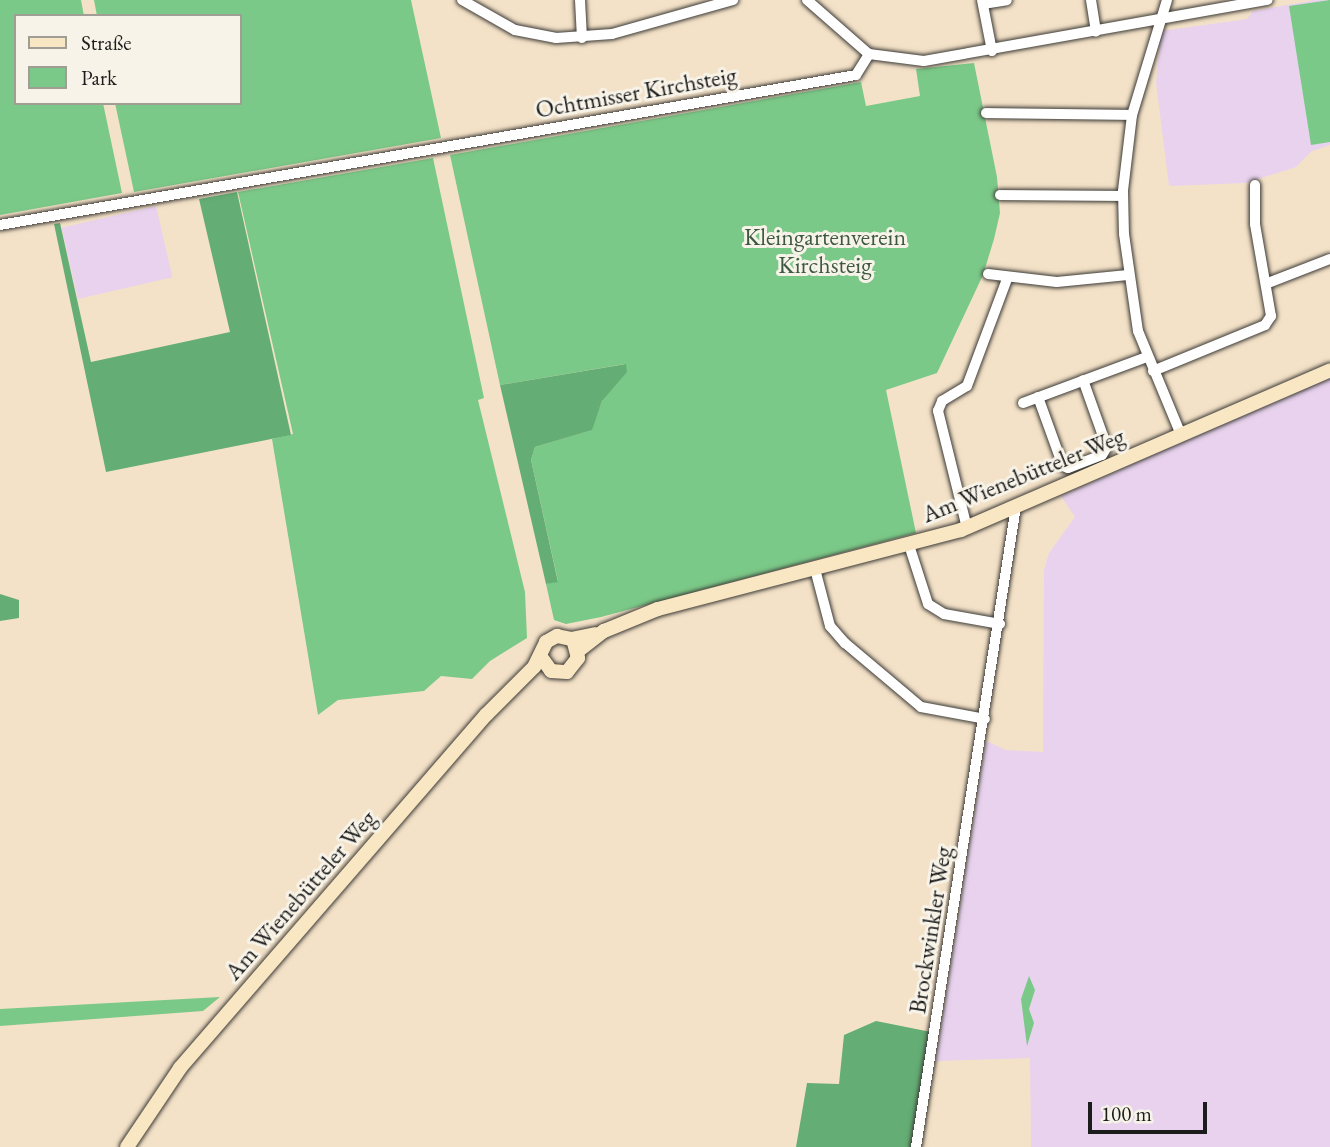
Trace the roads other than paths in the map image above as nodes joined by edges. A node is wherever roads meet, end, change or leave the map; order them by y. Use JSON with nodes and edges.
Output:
{"nodes":[{"id":1,"x":462,"y":0,"type":"edge"},
{"id":2,"x":580,"y":0,"type":"edge"},
{"id":3,"x":733,"y":0,"type":"edge"},
{"id":4,"x":807,"y":0,"type":"edge"},
{"id":5,"x":1007,"y":0,"type":"edge"},
{"id":6,"x":1091,"y":0,"type":"edge"},
{"id":7,"x":1168,"y":0,"type":"edge"},
{"id":8,"x":1268,"y":0,"type":"edge"},
{"id":9,"x":982,"y":2,"type":"edge"},
{"id":10,"x":1185,"y":14,"type":"junction"},
{"id":11,"x":1160,"y":19,"type":"junction"},
{"id":12,"x":1096,"y":32,"type":"junction"},
{"id":13,"x":582,"y":38,"type":"junction"},
{"id":14,"x":992,"y":51,"type":"junction"},
{"id":15,"x":869,"y":54,"type":"junction"},
{"id":16,"x":986,"y":113,"type":"dead end"},
{"id":17,"x":1132,"y":115,"type":"junction"},
{"id":18,"x":1255,"y":185,"type":"dead end"},
{"id":19,"x":1000,"y":195,"type":"dead end"},
{"id":20,"x":1123,"y":196,"type":"junction"},
{"id":21,"x":0,"y":225,"type":"edge"},
{"id":22,"x":1330,"y":259,"type":"edge"},
{"id":23,"x":988,"y":274,"type":"dead end"},
{"id":24,"x":1128,"y":275,"type":"junction"},
{"id":25,"x":1007,"y":279,"type":"junction"},
{"id":26,"x":1268,"y":284,"type":"junction"},
{"id":27,"x":1147,"y":356,"type":"junction"},
{"id":28,"x":1330,"y":370,"type":"edge"},
{"id":29,"x":1153,"y":371,"type":"junction"},
{"id":30,"x":1083,"y":380,"type":"junction"},
{"id":31,"x":1038,"y":397,"type":"junction"},
{"id":32,"x":1023,"y":403,"type":"dead end"},
{"id":33,"x":1181,"y":435,"type":"junction"},
{"id":34,"x":1016,"y":506,"type":"junction"},
{"id":35,"x":967,"y":528,"type":"junction"},
{"id":36,"x":909,"y":545,"type":"junction"},
{"id":37,"x":815,"y":569,"type":"junction"},
{"id":38,"x":1000,"y":624,"type":"junction"},
{"id":39,"x":574,"y":645,"type":"junction"},
{"id":40,"x":545,"y":663,"type":"junction"},
{"id":41,"x":985,"y":719,"type":"junction"},
{"id":42,"x":127,"y":1147,"type":"edge"},
{"id":43,"x":916,"y":1147,"type":"edge"}],
"edges":[{"from":1,"to":13,"type":"street"},
{"from":2,"to":13,"type":"street"},
{"from":3,"to":13,"type":"street"},
{"from":4,"to":15,"type":"street"},
{"from":5,"to":9,"type":"street"},
{"from":6,"to":12,"type":"street"},
{"from":7,"to":10,"type":"street"},
{"from":7,"to":11,"type":"street"},
{"from":8,"to":10,"type":"street"},
{"from":9,"to":14,"type":"street"},
{"from":10,"to":11,"type":"street"},
{"from":11,"to":12,"type":"street"},
{"from":11,"to":17,"type":"street"},
{"from":12,"to":14,"type":"street"},
{"from":14,"to":15,"type":"street"},
{"from":15,"to":21,"type":"street","name":"Ochtmisser Kirchsteig"},
{"from":16,"to":17,"type":"street"},
{"from":17,"to":20,"type":"street"},
{"from":18,"to":26,"type":"street"},
{"from":19,"to":20,"type":"street"},
{"from":20,"to":24,"type":"street"},
{"from":22,"to":26,"type":"street"},
{"from":23,"to":25,"type":"street"},
{"from":24,"to":25,"type":"street"},
{"from":24,"to":27,"type":"street"},
{"from":25,"to":35,"type":"street"},
{"from":26,"to":29,"type":"street"},
{"from":27,"to":29,"type":"street"},
{"from":27,"to":30,"type":"street"},
{"from":28,"to":33,"type":"street","name":"Am Wienebütteler Weg"},
{"from":29,"to":33,"type":"street"},
{"from":30,"to":31,"type":"street"},
{"from":30,"to":31,"type":"street"},
{"from":31,"to":32,"type":"street"},
{"from":33,"to":34,"type":"street","name":"Am Wienebütteler Weg"},
{"from":34,"to":35,"type":"street","name":"Am Wienebütteler Weg"},
{"from":34,"to":38,"type":"street","name":"Brockwinkler Weg"},
{"from":35,"to":36,"type":"street","name":"Am Wienebütteler Weg"},
{"from":36,"to":37,"type":"street","name":"Am Wienebütteler Weg"},
{"from":36,"to":38,"type":"street"},
{"from":37,"to":39,"type":"street","name":"Am Wienebütteler Weg"},
{"from":37,"to":41,"type":"street"},
{"from":38,"to":41,"type":"street","name":"Brockwinkler Weg"},
{"from":39,"to":40,"type":"street","name":"Am Wienebütteler Weg"},
{"from":39,"to":40,"type":"street","name":"Am Wienebütteler Weg"},
{"from":40,"to":42,"type":"street","name":"Am Wienebütteler Weg"},
{"from":41,"to":43,"type":"street","name":"Brockwinkler Weg"}]}
